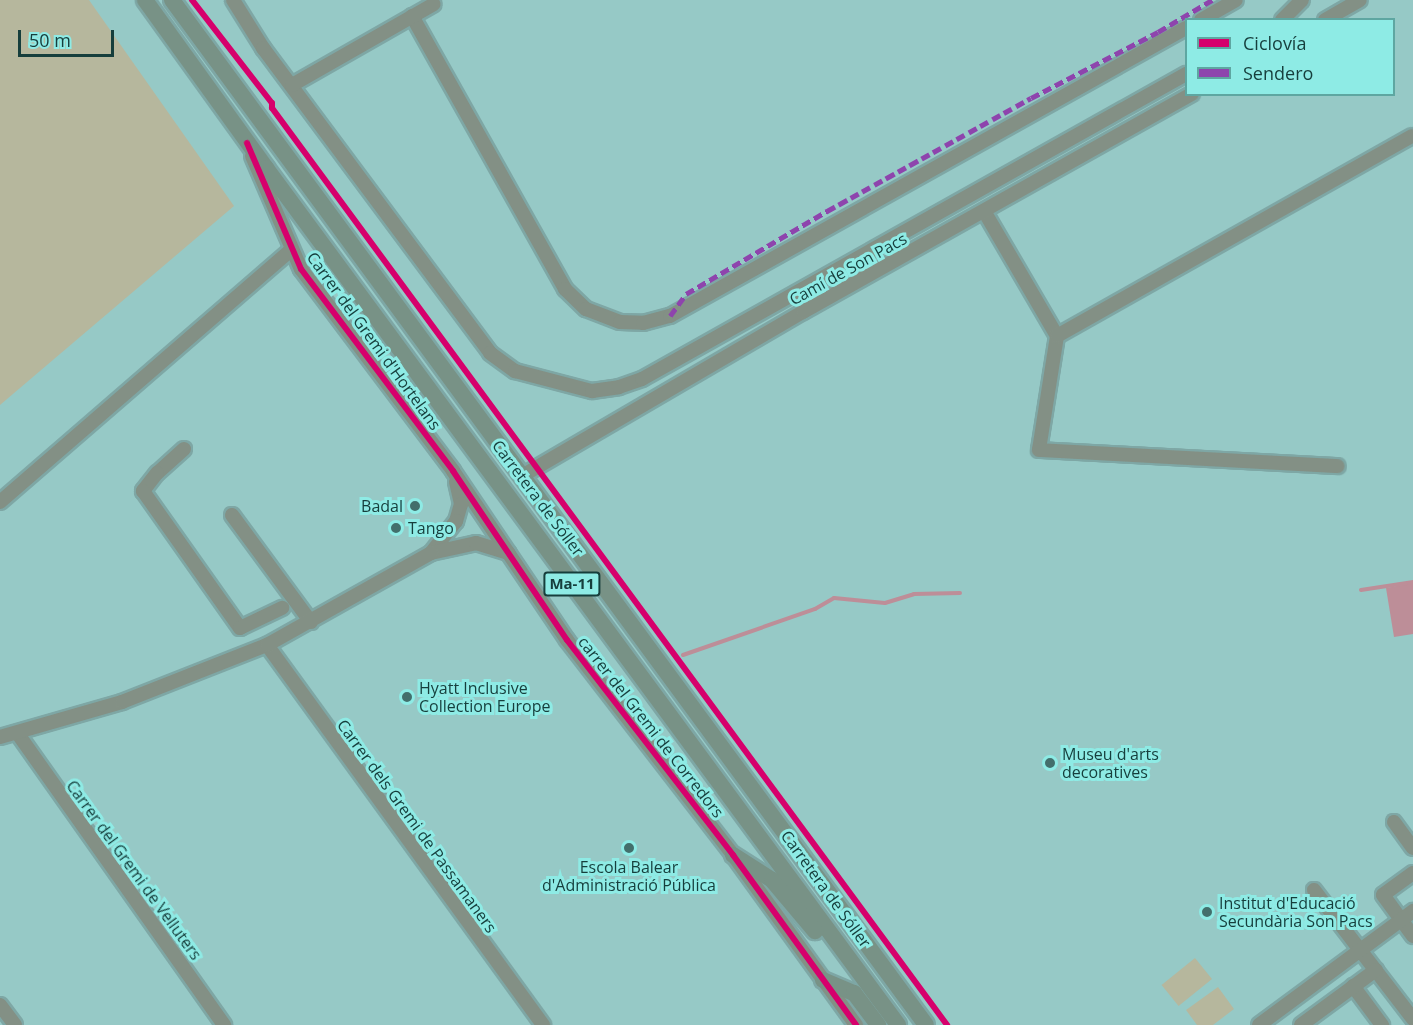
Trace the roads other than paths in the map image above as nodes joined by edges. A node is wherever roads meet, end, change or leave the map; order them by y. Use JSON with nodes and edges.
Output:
{"nodes":[{"id":1,"x":172,"y":0,"type":"edge"},
{"id":2,"x":233,"y":0,"type":"edge"},
{"id":3,"x":1236,"y":0,"type":"edge"},
{"id":4,"x":1302,"y":0,"type":"edge"},
{"id":5,"x":1360,"y":0,"type":"edge"},
{"id":6,"x":146,"y":4,"type":"edge"},
{"id":7,"x":434,"y":4,"type":"dead end"},
{"id":8,"x":412,"y":16,"type":"junction"},
{"id":9,"x":1204,"y":18,"type":"edge"},
{"id":10,"x":1284,"y":18,"type":"edge"},
{"id":11,"x":1328,"y":18,"type":"edge"},
{"id":12,"x":1185,"y":29,"type":"edge"},
{"id":13,"x":1185,"y":75,"type":"edge"},
{"id":14,"x":292,"y":85,"type":"junction"},
{"id":15,"x":1188,"y":96,"type":"edge"},
{"id":16,"x":1412,"y":136,"type":"edge"},
{"id":17,"x":247,"y":142,"type":"junction"},
{"id":18,"x":984,"y":211,"type":"junction"},
{"id":19,"x":292,"y":249,"type":"junction"},
{"id":20,"x":1057,"y":336,"type":"junction"},
{"id":21,"x":184,"y":449,"type":"dead end"},
{"id":22,"x":1338,"y":466,"type":"dead end"},
{"id":23,"x":453,"y":471,"type":"junction"},
{"id":24,"x":522,"y":476,"type":"junction"},
{"id":25,"x":0,"y":502,"type":"edge"},
{"id":26,"x":481,"y":512,"type":"joint"},
{"id":27,"x":232,"y":515,"type":"dead end"},
{"id":28,"x":431,"y":553,"type":"junction"},
{"id":29,"x":509,"y":553,"type":"junction"},
{"id":30,"x":282,"y":608,"type":"dead end"},
{"id":31,"x":311,"y":622,"type":"junction"},
{"id":32,"x":267,"y":645,"type":"junction"},
{"id":33,"x":18,"y":734,"type":"junction"},
{"id":34,"x":0,"y":737,"type":"edge"},
{"id":35,"x":1394,"y":822,"type":"dead end"},
{"id":36,"x":1413,"y":848,"type":"edge"},
{"id":37,"x":733,"y":855,"type":"junction"},
{"id":38,"x":1413,"y":873,"type":"edge"},
{"id":39,"x":1314,"y":890,"type":"dead end"},
{"id":40,"x":1413,"y":911,"type":"edge"},
{"id":41,"x":1401,"y":920,"type":"junction"},
{"id":42,"x":1413,"y":936,"type":"edge"},
{"id":43,"x":1360,"y":951,"type":"junction"},
{"id":44,"x":1376,"y":970,"type":"junction"},
{"id":45,"x":862,"y":977,"type":"junction"},
{"id":46,"x":823,"y":980,"type":"junction"},
{"id":47,"x":1353,"y":986,"type":"junction"},
{"id":48,"x":0,"y":1005,"type":"edge"},
{"id":49,"x":1413,"y":1020,"type":"edge"},
{"id":50,"x":15,"y":1025,"type":"edge"},
{"id":51,"x":224,"y":1025,"type":"edge"},
{"id":52,"x":543,"y":1025,"type":"edge"},
{"id":53,"x":856,"y":1025,"type":"edge"},
{"id":54,"x":878,"y":1025,"type":"edge"},
{"id":55,"x":897,"y":1025,"type":"edge"},
{"id":56,"x":926,"y":1025,"type":"edge"},
{"id":57,"x":1259,"y":1025,"type":"edge"},
{"id":58,"x":1300,"y":1025,"type":"edge"},
{"id":59,"x":1382,"y":1025,"type":"edge"},
{"id":60,"x":1407,"y":1025,"type":"edge"}],
"edges":[{"from":1,"to":24,"type":"main road","name":"Carretera de Sóller","number":"Ma-11"},
{"from":2,"to":14,"type":"street"},
{"from":3,"to":9,"type":"street"},
{"from":4,"to":10,"type":"street"},
{"from":5,"to":11,"type":"street"},
{"from":6,"to":17,"type":"main road","name":"Carretera de Sóller","number":"Ma-11"},
{"from":7,"to":8,"type":"street"},
{"from":8,"to":12,"type":"street"},
{"from":8,"to":14,"type":"street"},
{"from":13,"to":14,"type":"street"},
{"from":15,"to":18,"type":"street","name":"Camí de Son Pacs"},
{"from":16,"to":20,"type":"street"},
{"from":17,"to":19,"type":"street","name":"Carrer del Gremi d'Hortelans"},
{"from":17,"to":45,"type":"main road","name":"Carretera de Sóller","number":"Ma-11"},
{"from":18,"to":20,"type":"street"},
{"from":18,"to":24,"type":"street","name":"Camí de Son Pacs"},
{"from":19,"to":23,"type":"street","name":"Carrer del Gremi d'Hortelans"},
{"from":19,"to":25,"type":"street"},
{"from":20,"to":22,"type":"street"},
{"from":21,"to":30,"type":"street"},
{"from":23,"to":26,"type":"street","name":"Carrer del Gremi d'Hortelans"},
{"from":23,"to":28,"type":"street"},
{"from":24,"to":56,"type":"main road","name":"Carretera de Sóller","number":"Ma-11"},
{"from":26,"to":29,"type":"street","name":"carrer del Gremi de Corredors"},
{"from":27,"to":31,"type":"street"},
{"from":28,"to":29,"type":"street"},
{"from":28,"to":31,"type":"street"},
{"from":29,"to":37,"type":"street","name":"carrer del Gremi de Corredors"},
{"from":31,"to":32,"type":"street"},
{"from":32,"to":33,"type":"street"},
{"from":32,"to":52,"type":"street","name":"Carrer dels Gremi de Passamaners"},
{"from":33,"to":34,"type":"street"},
{"from":33,"to":51,"type":"street","name":"Carrer del Gremi de Velluters"},
{"from":35,"to":36,"type":"street"},
{"from":37,"to":45,"type":"main road"},
{"from":37,"to":46,"type":"street","name":"carrer del Gremi de Corredors"},
{"from":38,"to":41,"type":"street"},
{"from":39,"to":43,"type":"street"},
{"from":40,"to":41,"type":"street"},
{"from":41,"to":42,"type":"street"},
{"from":41,"to":43,"type":"street"},
{"from":43,"to":44,"type":"street"},
{"from":43,"to":57,"type":"street"},
{"from":44,"to":47,"type":"street"},
{"from":44,"to":49,"type":"street"},
{"from":45,"to":55,"type":"main road","name":"Carretera de Sóller","number":"Ma-11"},
{"from":46,"to":53,"type":"street"},
{"from":46,"to":54,"type":"main road"},
{"from":47,"to":58,"type":"street"},
{"from":47,"to":59,"type":"street"},
{"from":48,"to":50,"type":"street"},
{"from":49,"to":60,"type":"street"}]}
